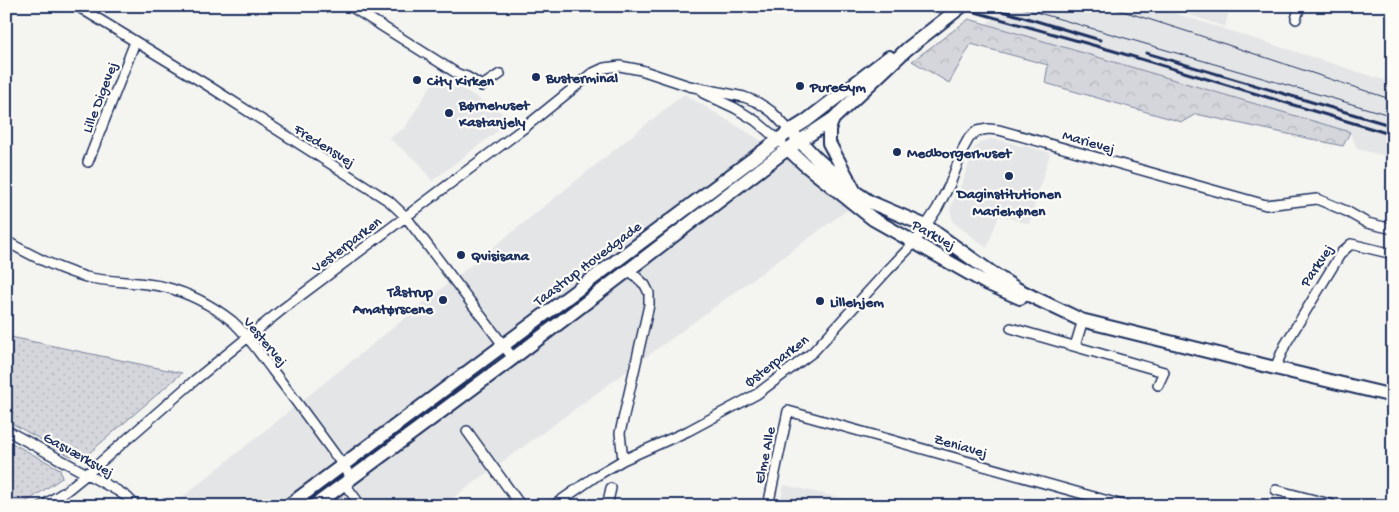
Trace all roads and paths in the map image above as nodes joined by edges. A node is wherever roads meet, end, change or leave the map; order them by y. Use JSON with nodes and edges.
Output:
{"nodes":[{"id":1,"x":77,"y":6,"type":"edge"},
{"id":2,"x":350,"y":6,"type":"edge"},
{"id":3,"x":962,"y":6,"type":"edge"},
{"id":4,"x":1300,"y":6,"type":"edge"},
{"id":5,"x":1296,"y":19,"type":"dead end"},
{"id":6,"x":135,"y":42,"type":"junction"},
{"id":7,"x":907,"y":49,"type":"junction"},
{"id":8,"x":500,"y":74,"type":"dead end"},
{"id":9,"x":689,"y":86,"type":"junction"},
{"id":10,"x":833,"y":119,"type":"junction"},
{"id":11,"x":790,"y":131,"type":"junction"},
{"id":12,"x":800,"y":141,"type":"junction"},
{"id":13,"x":783,"y":145,"type":"junction"},
{"id":14,"x":88,"y":162,"type":"dead end"},
{"id":15,"x":855,"y":192,"type":"junction"},
{"id":16,"x":406,"y":217,"type":"junction"},
{"id":17,"x":926,"y":226,"type":"junction"},
{"id":18,"x":1393,"y":229,"type":"edge"},
{"id":19,"x":6,"y":241,"type":"edge"},
{"id":20,"x":915,"y":242,"type":"junction"},
{"id":21,"x":1393,"y":254,"type":"edge"},
{"id":22,"x":629,"y":270,"type":"junction"},
{"id":23,"x":1082,"y":320,"type":"junction"},
{"id":24,"x":1011,"y":328,"type":"dead end"},
{"id":25,"x":248,"y":337,"type":"junction"},
{"id":26,"x":504,"y":345,"type":"junction"},
{"id":27,"x":1075,"y":346,"type":"junction"},
{"id":28,"x":513,"y":358,"type":"junction"},
{"id":29,"x":1275,"y":368,"type":"junction"},
{"id":30,"x":1158,"y":385,"type":"dead end"},
{"id":31,"x":1393,"y":396,"type":"edge"},
{"id":32,"x":788,"y":411,"type":"joint"},
{"id":33,"x":6,"y":430,"type":"edge"},
{"id":34,"x":467,"y":431,"type":"dead end"},
{"id":35,"x":623,"y":460,"type":"junction"},
{"id":36,"x":343,"y":466,"type":"junction"},
{"id":37,"x":87,"y":474,"type":"junction"},
{"id":38,"x":348,"y":481,"type":"junction"},
{"id":39,"x":611,"y":488,"type":"dead end"},
{"id":40,"x":1276,"y":490,"type":"dead end"},
{"id":41,"x":42,"y":506,"type":"edge"},
{"id":42,"x":136,"y":506,"type":"edge"},
{"id":43,"x":288,"y":506,"type":"edge"},
{"id":44,"x":314,"y":506,"type":"edge"},
{"id":45,"x":361,"y":506,"type":"edge"},
{"id":46,"x":521,"y":506,"type":"edge"},
{"id":47,"x":553,"y":506,"type":"edge"},
{"id":48,"x":607,"y":506,"type":"edge"},
{"id":49,"x":768,"y":506,"type":"edge"},
{"id":50,"x":1126,"y":506,"type":"edge"},
{"id":51,"x":1332,"y":506,"type":"edge"}],
"edges":[{"from":1,"to":6,"type":"street","name":"Fredensvej"},
{"from":2,"to":8,"type":"street"},
{"from":3,"to":7,"type":"street","name":"Taastrup Hovedgade"},
{"from":4,"to":5,"type":"street"},
{"from":6,"to":14,"type":"street","name":"Lille Digevej"},
{"from":6,"to":16,"type":"street","name":"Fredensvej"},
{"from":7,"to":10,"type":"street","name":"Taastrup Hovedgade"},
{"from":7,"to":11,"type":"street","name":"Taastrup Hovedgade"},
{"from":9,"to":11,"type":"street","name":"Vesterparken"},
{"from":9,"to":13,"type":"street","name":"Vesterparken"},
{"from":9,"to":16,"type":"street","name":"Vesterparken"},
{"from":10,"to":12,"type":"street","name":"Taastrup Hovedgade"},
{"from":10,"to":15,"type":"street"},
{"from":11,"to":12,"type":"street","name":"Parkvej"},
{"from":11,"to":13,"type":"street","name":"Taastrup Hovedgade"},
{"from":12,"to":13,"type":"street","name":"Taastrup Hovedgade"},
{"from":12,"to":15,"type":"street","name":"Parkvej"},
{"from":13,"to":20,"type":"street","name":"Parkvej"},
{"from":13,"to":22,"type":"street","name":"Taastrup Hovedgade"},
{"from":13,"to":26,"type":"street","name":"Taastrup Hovedgade"},
{"from":15,"to":17,"type":"street","name":"Parkvej"},
{"from":16,"to":25,"type":"street","name":"Vesterparken"},
{"from":16,"to":26,"type":"street","name":"Fredensvej"},
{"from":17,"to":18,"type":"street","name":"Marievej"},
{"from":17,"to":20,"type":"street","name":"Marievej"},
{"from":17,"to":23,"type":"street","name":"Parkvej"},
{"from":19,"to":25,"type":"street","name":"Vestervej"},
{"from":20,"to":23,"type":"street","name":"Parkvej"},
{"from":20,"to":35,"type":"street","name":"Østerparken"},
{"from":21,"to":29,"type":"street","name":"Parkvej"},
{"from":22,"to":28,"type":"street","name":"Taastrup Hovedgade"},
{"from":22,"to":35,"type":"street"},
{"from":23,"to":27,"type":"street"},
{"from":23,"to":29,"type":"street","name":"Parkvej"},
{"from":24,"to":27,"type":"street"},
{"from":25,"to":36,"type":"street","name":"Vestervej"},
{"from":25,"to":37,"type":"street","name":"Vesterparken"},
{"from":26,"to":28,"type":"street","name":"Fredensvej"},
{"from":26,"to":36,"type":"street","name":"Taastrup Hovedgade"},
{"from":27,"to":30,"type":"street"},
{"from":28,"to":38,"type":"street","name":"Taastrup Hovedgade"},
{"from":29,"to":31,"type":"street","name":"Parkvej"},
{"from":32,"to":49,"type":"street","name":"Elme Alle"},
{"from":32,"to":50,"type":"street","name":"Zeniavej"},
{"from":33,"to":37,"type":"street","name":"Gasværksvej"},
{"from":34,"to":46,"type":"street"},
{"from":35,"to":47,"type":"street","name":"Østerparken"},
{"from":36,"to":38,"type":"street","name":"Vestervej"},
{"from":36,"to":43,"type":"street","name":"Taastrup Hovedgade"},
{"from":37,"to":41,"type":"street","name":"Vesterparken"},
{"from":37,"to":42,"type":"street","name":"Gasværksvej"},
{"from":38,"to":44,"type":"street","name":"Taastrup Hovedgade"},
{"from":38,"to":45,"type":"street","name":"Vestervej"},
{"from":39,"to":48,"type":"street"},
{"from":40,"to":51,"type":"street"}]}
